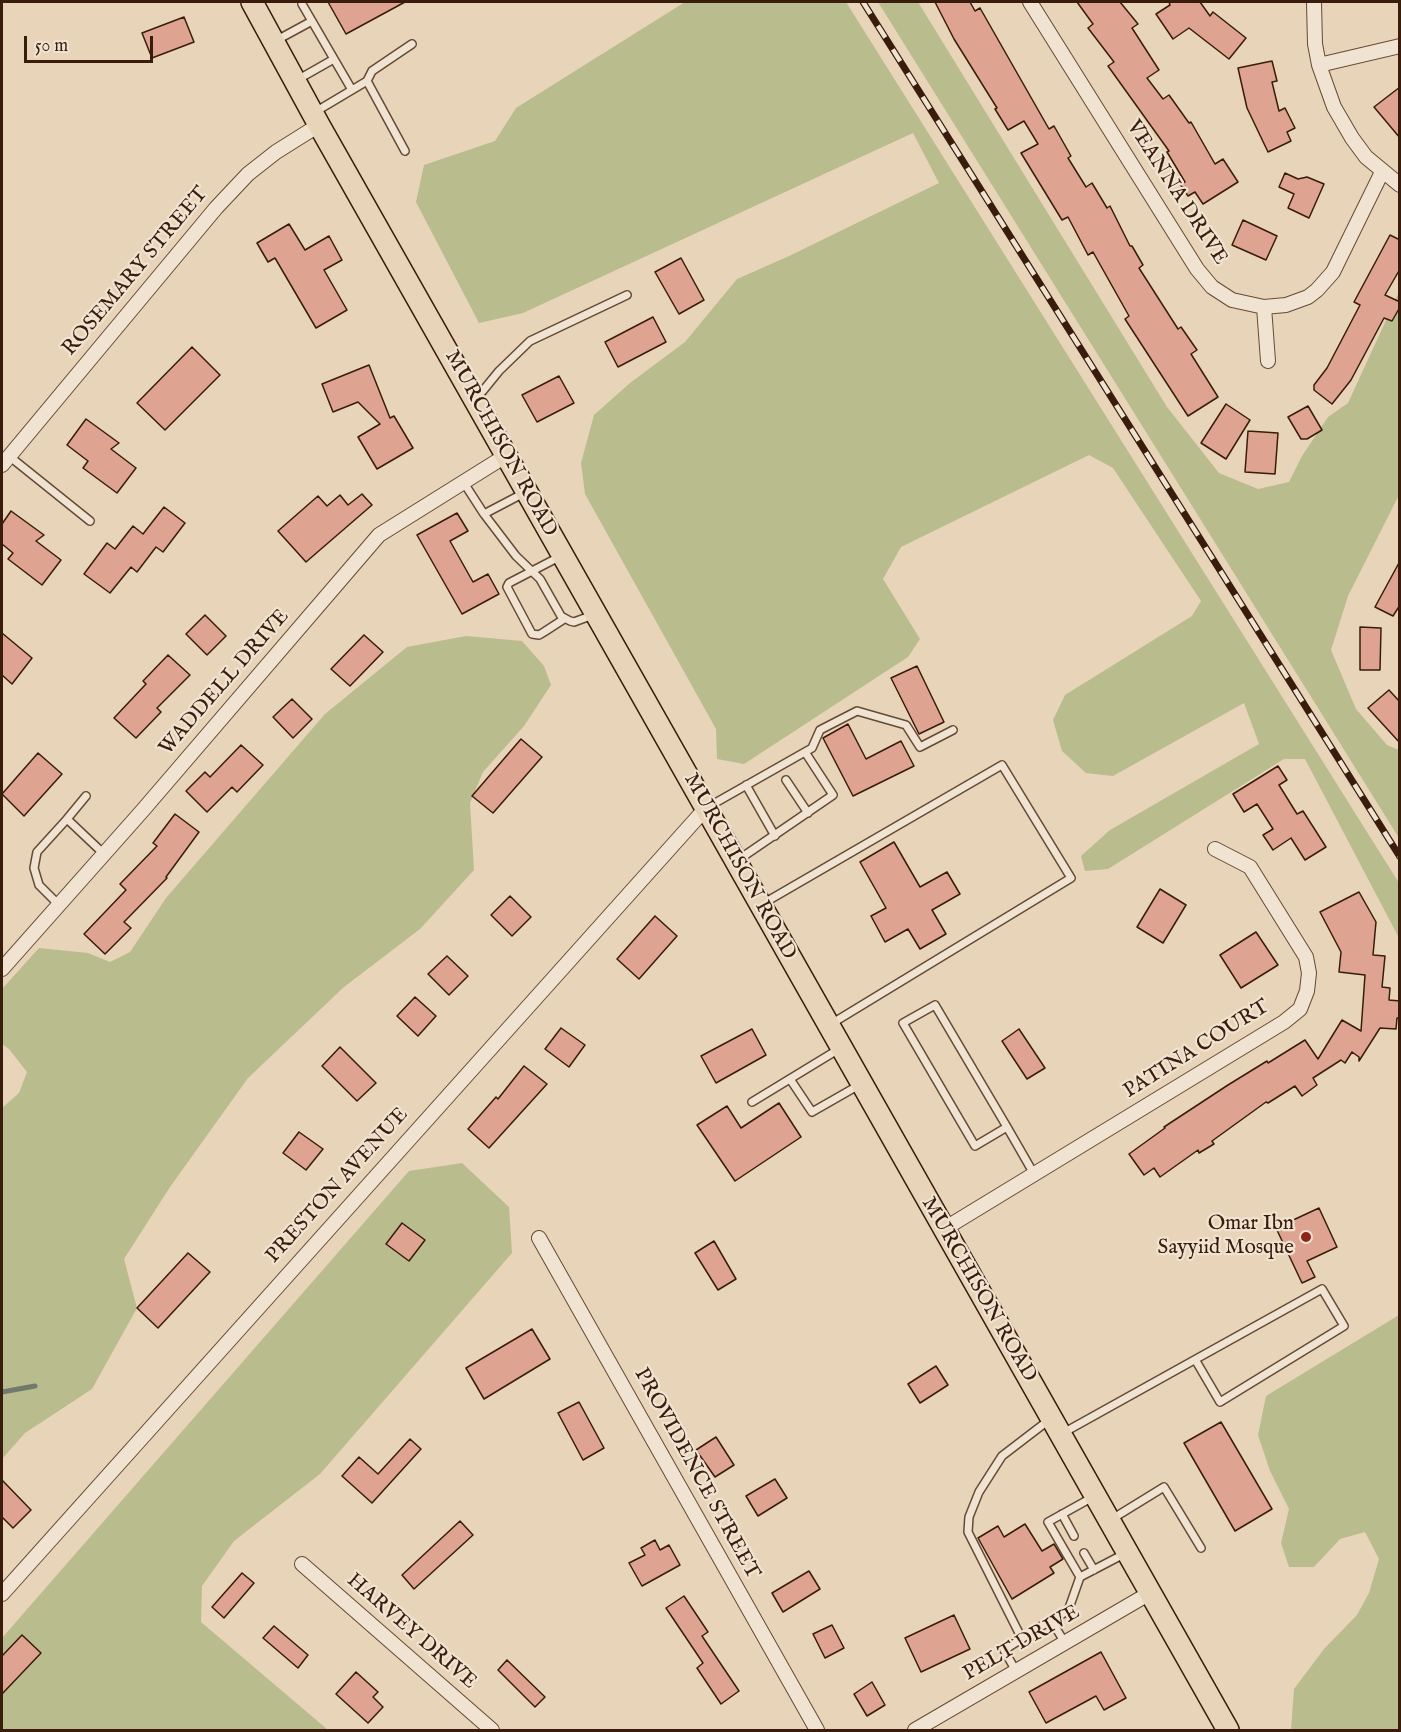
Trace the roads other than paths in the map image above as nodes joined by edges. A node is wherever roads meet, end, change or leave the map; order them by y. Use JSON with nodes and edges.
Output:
{"nodes":[{"id":1,"x":252,"y":2,"type":"edge"},
{"id":2,"x":1030,"y":2,"type":"edge"},
{"id":3,"x":1314,"y":2,"type":"edge"},
{"id":4,"x":302,"y":4,"type":"dead end"},
{"id":5,"x":312,"y":21,"type":"junction"},
{"id":6,"x":274,"y":42,"type":"junction"},
{"id":7,"x":412,"y":44,"type":"dead end"},
{"id":8,"x":1400,"y":46,"type":"edge"},
{"id":9,"x":334,"y":59,"type":"junction"},
{"id":10,"x":1319,"y":65,"type":"junction"},
{"id":11,"x":295,"y":81,"type":"junction"},
{"id":12,"x":368,"y":81,"type":"junction"},
{"id":13,"x":352,"y":90,"type":"junction"},
{"id":14,"x":316,"y":119,"type":"junction"},
{"id":15,"x":405,"y":151,"type":"dead end"},
{"id":16,"x":1383,"y":172,"type":"junction"},
{"id":17,"x":1400,"y":185,"type":"edge"},
{"id":18,"x":627,"y":295,"type":"dead end"},
{"id":19,"x":1264,"y":307,"type":"junction"},
{"id":20,"x":1268,"y":361,"type":"dead end"},
{"id":21,"x":476,"y":400,"type":"junction"},
{"id":22,"x":507,"y":455,"type":"junction"},
{"id":23,"x":5,"y":461,"type":"edge"},
{"id":24,"x":464,"y":483,"type":"junction"},
{"id":25,"x":527,"y":492,"type":"junction"},
{"id":26,"x":484,"y":514,"type":"junction"},
{"id":27,"x":90,"y":521,"type":"dead end"},
{"id":28,"x":563,"y":555,"type":"junction"},
{"id":29,"x":532,"y":571,"type":"junction"},
{"id":30,"x":596,"y":614,"type":"junction"},
{"id":31,"x":564,"y":619,"type":"junction"},
{"id":32,"x":953,"y":730,"type":"dead end"},
{"id":33,"x":806,"y":752,"type":"junction"},
{"id":34,"x":786,"y":780,"type":"dead end"},
{"id":35,"x":746,"y":785,"type":"junction"},
{"id":36,"x":86,"y":796,"type":"dead end"},
{"id":37,"x":706,"y":808,"type":"junction"},
{"id":38,"x":808,"y":813,"type":"junction"},
{"id":39,"x":68,"y":819,"type":"junction"},
{"id":40,"x":775,"y":836,"type":"junction"},
{"id":41,"x":1215,"y":849,"type":"dead end"},
{"id":42,"x":104,"y":854,"type":"junction"},
{"id":43,"x":736,"y":862,"type":"junction"},
{"id":44,"x":59,"y":904,"type":"junction"},
{"id":45,"x":760,"y":904,"type":"junction"},
{"id":46,"x":2,"y":969,"type":"edge"},
{"id":47,"x":829,"y":1025,"type":"junction"},
{"id":48,"x":841,"y":1048,"type":"junction"},
{"id":49,"x":789,"y":1079,"type":"junction"},
{"id":50,"x":861,"y":1084,"type":"junction"},
{"id":51,"x":752,"y":1102,"type":"dead end"},
{"id":52,"x":1006,"y":1127,"type":"junction"},
{"id":53,"x":1034,"y":1174,"type":"junction"},
{"id":54,"x":944,"y":1229,"type":"junction"},
{"id":55,"x":540,"y":1238,"type":"dead end"},
{"id":56,"x":1196,"y":1361,"type":"junction"},
{"id":57,"x":1056,"y":1426,"type":"junction"},
{"id":58,"x":1095,"y":1496,"type":"junction"},
{"id":59,"x":1062,"y":1514,"type":"junction"},
{"id":60,"x":1110,"y":1521,"type":"junction"},
{"id":61,"x":1074,"y":1536,"type":"dead end"},
{"id":62,"x":1200,"y":1548,"type":"dead end"},
{"id":63,"x":1084,"y":1553,"type":"dead end"},
{"id":64,"x":1128,"y":1553,"type":"junction"},
{"id":65,"x":302,"y":1564,"type":"dead end"},
{"id":66,"x":1095,"y":1570,"type":"junction"},
{"id":67,"x":1080,"y":1577,"type":"junction"},
{"id":68,"x":1150,"y":1593,"type":"junction"},
{"id":69,"x":2,"y":1594,"type":"edge"},
{"id":70,"x":1051,"y":1620,"type":"junction"},
{"id":71,"x":1022,"y":1639,"type":"junction"},
{"id":72,"x":1065,"y":1643,"type":"junction"},
{"id":73,"x":1016,"y":1671,"type":"junction"},
{"id":74,"x":492,"y":1731,"type":"edge"},
{"id":75,"x":817,"y":1731,"type":"edge"},
{"id":76,"x":915,"y":1731,"type":"edge"},
{"id":77,"x":1228,"y":1731,"type":"edge"}],
"edges":[{"from":1,"to":6,"type":"main road","name":"MURCHISON ROAD"},
{"from":2,"to":19,"type":"street","name":"VEANNA DRIVE"},
{"from":3,"to":10,"type":"street"},
{"from":4,"to":5,"type":"lane"},
{"from":5,"to":6,"type":"lane"},
{"from":5,"to":9,"type":"lane"},
{"from":6,"to":11,"type":"main road","name":"MURCHISON ROAD"},
{"from":7,"to":12,"type":"lane"},
{"from":8,"to":10,"type":"street"},
{"from":9,"to":11,"type":"lane"},
{"from":9,"to":13,"type":"lane"},
{"from":10,"to":16,"type":"street"},
{"from":11,"to":14,"type":"main road","name":"MURCHISON ROAD"},
{"from":12,"to":13,"type":"lane"},
{"from":12,"to":15,"type":"lane"},
{"from":13,"to":14,"type":"lane"},
{"from":14,"to":21,"type":"main road","name":"MURCHISON ROAD"},
{"from":14,"to":23,"type":"street","name":"ROSEMARY STREET"},
{"from":16,"to":17,"type":"street"},
{"from":16,"to":19,"type":"street","name":"VEANNA DRIVE"},
{"from":18,"to":21,"type":"lane"},
{"from":19,"to":20,"type":"street"},
{"from":21,"to":22,"type":"main road","name":"MURCHISON ROAD"},
{"from":22,"to":24,"type":"street","name":"WADDELL DRIVE"},
{"from":22,"to":25,"type":"main road","name":"MURCHISON ROAD"},
{"from":23,"to":27,"type":"lane"},
{"from":24,"to":26,"type":"lane"},
{"from":24,"to":42,"type":"street","name":"WADDELL DRIVE"},
{"from":25,"to":26,"type":"lane"},
{"from":25,"to":28,"type":"main road","name":"MURCHISON ROAD"},
{"from":26,"to":29,"type":"lane"},
{"from":28,"to":29,"type":"lane"},
{"from":28,"to":30,"type":"main road","name":"MURCHISON ROAD"},
{"from":29,"to":31,"type":"lane"},
{"from":29,"to":31,"type":"lane"},
{"from":30,"to":31,"type":"lane"},
{"from":30,"to":37,"type":"main road","name":"MURCHISON ROAD"},
{"from":32,"to":33,"type":"lane"},
{"from":33,"to":35,"type":"lane"},
{"from":33,"to":38,"type":"lane"},
{"from":34,"to":38,"type":"lane"},
{"from":35,"to":37,"type":"lane"},
{"from":35,"to":40,"type":"lane"},
{"from":36,"to":39,"type":"lane"},
{"from":37,"to":43,"type":"main road","name":"MURCHISON ROAD"},
{"from":37,"to":69,"type":"street","name":"PRESTON AVENUE"},
{"from":38,"to":40,"type":"lane"},
{"from":39,"to":42,"type":"lane"},
{"from":39,"to":44,"type":"lane"},
{"from":40,"to":43,"type":"lane"},
{"from":41,"to":53,"type":"street","name":"PATINA COURT"},
{"from":42,"to":44,"type":"street","name":"WADDELL DRIVE"},
{"from":43,"to":45,"type":"main road","name":"MURCHISON ROAD"},
{"from":44,"to":46,"type":"street","name":"WADDELL DRIVE"},
{"from":45,"to":47,"type":"main road","name":"MURCHISON ROAD"},
{"from":45,"to":47,"type":"lane"},
{"from":47,"to":48,"type":"main road","name":"MURCHISON ROAD"},
{"from":48,"to":49,"type":"lane"},
{"from":48,"to":50,"type":"main road","name":"MURCHISON ROAD"},
{"from":49,"to":50,"type":"lane"},
{"from":49,"to":51,"type":"lane"},
{"from":50,"to":54,"type":"main road","name":"MURCHISON ROAD"},
{"from":52,"to":52,"type":"lane"},
{"from":52,"to":53,"type":"lane"},
{"from":53,"to":54,"type":"street","name":"PATINA COURT"},
{"from":54,"to":57,"type":"main road","name":"MURCHISON ROAD"},
{"from":55,"to":75,"type":"street","name":"PROVIDENCE STREET"},
{"from":56,"to":56,"type":"lane"},
{"from":56,"to":57,"type":"lane"},
{"from":57,"to":58,"type":"main road","name":"MURCHISON ROAD"},
{"from":57,"to":71,"type":"lane"},
{"from":58,"to":59,"type":"lane"},
{"from":58,"to":60,"type":"main road","name":"MURCHISON ROAD"},
{"from":59,"to":61,"type":"lane"},
{"from":59,"to":67,"type":"lane"},
{"from":60,"to":62,"type":"lane"},
{"from":60,"to":64,"type":"main road","name":"MURCHISON ROAD"},
{"from":63,"to":66,"type":"lane"},
{"from":64,"to":66,"type":"lane"},
{"from":64,"to":68,"type":"main road","name":"MURCHISON ROAD"},
{"from":65,"to":74,"type":"street","name":"HARVEY DRIVE"},
{"from":66,"to":67,"type":"lane"},
{"from":67,"to":70,"type":"lane"},
{"from":68,"to":72,"type":"street","name":"PELT DRIVE"},
{"from":68,"to":77,"type":"main road","name":"MURCHISON ROAD"},
{"from":70,"to":71,"type":"lane"},
{"from":70,"to":72,"type":"lane"},
{"from":71,"to":73,"type":"lane"},
{"from":72,"to":73,"type":"street","name":"PELT DRIVE"},
{"from":73,"to":76,"type":"street","name":"PELT DRIVE"}]}
